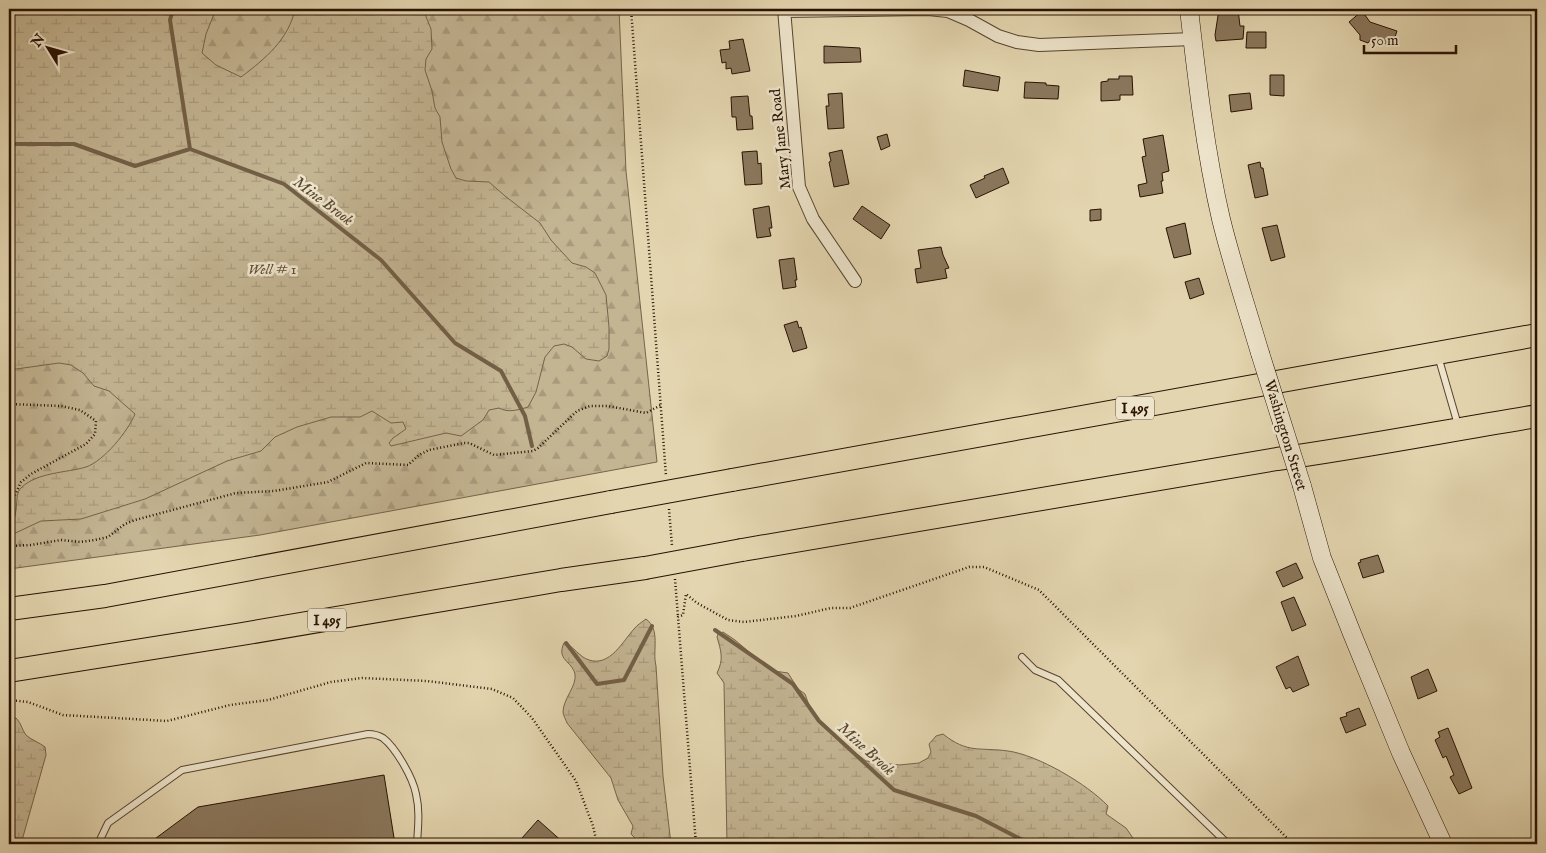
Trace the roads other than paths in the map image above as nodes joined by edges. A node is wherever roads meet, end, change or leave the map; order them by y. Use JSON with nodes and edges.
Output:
{"nodes":[{"id":1,"x":1189,"y":9,"type":"edge"},
{"id":2,"x":784,"y":10,"type":"edge"},
{"id":3,"x":1193,"y":40,"type":"junction"},
{"id":4,"x":855,"y":281,"type":"dead end"},
{"id":5,"x":1537,"y":335,"type":"edge"},
{"id":6,"x":1437,"y":353,"type":"junction"},
{"id":7,"x":1537,"y":416,"type":"edge"},
{"id":8,"x":1459,"y":429,"type":"junction"},
{"id":9,"x":9,"y":609,"type":"edge"},
{"id":10,"x":1022,"y":657,"type":"dead end"},
{"id":11,"x":9,"y":671,"type":"edge"},
{"id":12,"x":98,"y":844,"type":"edge"},
{"id":13,"x":417,"y":844,"type":"edge"},
{"id":14,"x":1228,"y":844,"type":"edge"},
{"id":15,"x":1443,"y":844,"type":"edge"}],
"edges":[{"from":1,"to":3,"type":"main road","name":"Washington Street"},
{"from":2,"to":3,"type":"street"},
{"from":2,"to":4,"type":"street","name":"Mary Jane Road"},
{"from":3,"to":15,"type":"main road","name":"Washington Street","bridge":true},
{"from":5,"to":6,"type":"highway","number":"I 495"},
{"from":6,"to":8,"type":"lane"},
{"from":6,"to":9,"type":"highway","number":"I 495","bridge":true},
{"from":7,"to":8,"type":"highway","number":"I 495"},
{"from":8,"to":11,"type":"highway","number":"I 495","bridge":true},
{"from":10,"to":14,"type":"lane"},
{"from":12,"to":13,"type":"lane"}]}
